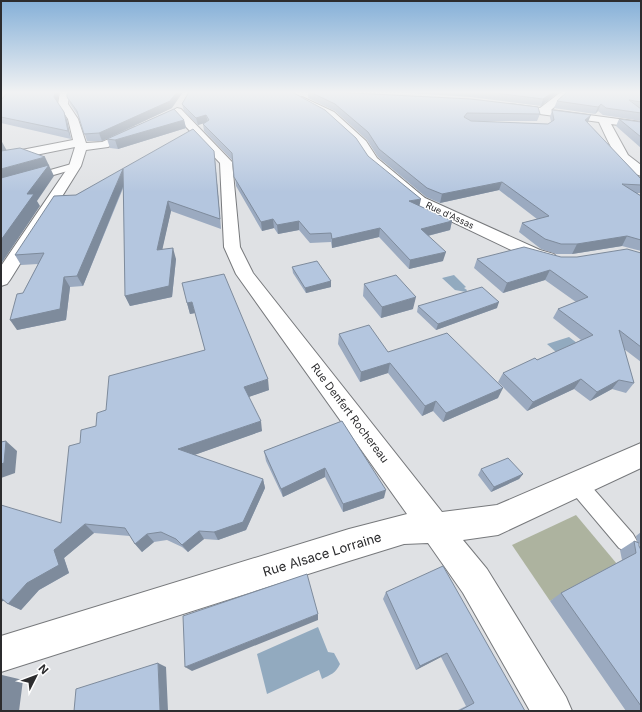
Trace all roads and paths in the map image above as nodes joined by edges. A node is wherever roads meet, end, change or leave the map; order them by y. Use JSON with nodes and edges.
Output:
{"nodes":[{"id":1,"x":75,"y":125,"type":"edge"},
{"id":2,"x":189,"y":125,"type":"edge"},
{"id":3,"x":342,"y":125,"type":"edge"},
{"id":4,"x":606,"y":125,"type":"edge"},
{"id":5,"x":144,"y":126,"type":"edge"},
{"id":6,"x":80,"y":145,"type":"junction"},
{"id":7,"x":1,"y":158,"type":"edge"},
{"id":8,"x":75,"y":166,"type":"junction"},
{"id":9,"x":641,"y":172,"type":"edge"},
{"id":10,"x":1,"y":187,"type":"edge"},
{"id":11,"x":561,"y":260,"type":"edge"},
{"id":12,"x":1,"y":280,"type":"edge"},
{"id":13,"x":641,"y":455,"type":"edge"},
{"id":14,"x":577,"y":484,"type":"junction"},
{"id":15,"x":436,"y":528,"type":"junction"},
{"id":16,"x":626,"y":541,"type":"dead end"},
{"id":17,"x":1,"y":654,"type":"edge"},
{"id":18,"x":552,"y":711,"type":"edge"}],
"edges":[{"from":1,"to":6,"type":"street"},
{"from":2,"to":15,"type":"street","name":"Rue Denfert Rochereau"},
{"from":3,"to":11,"type":"street","name":"Rue d'Assas"},
{"from":4,"to":9,"type":"street"},
{"from":5,"to":6,"type":"street"},
{"from":6,"to":7,"type":"street"},
{"from":6,"to":8,"type":"street"},
{"from":8,"to":10,"type":"lane"},
{"from":8,"to":12,"type":"street"},
{"from":13,"to":14,"type":"street","name":"Rue Alsace Lorraine"},
{"from":14,"to":15,"type":"street","name":"Rue Alsace Lorraine"},
{"from":14,"to":16,"type":"lane"},
{"from":15,"to":17,"type":"street","name":"Rue Alsace Lorraine"},
{"from":15,"to":18,"type":"street","name":"Rue Denfert Rochereau"}]}
